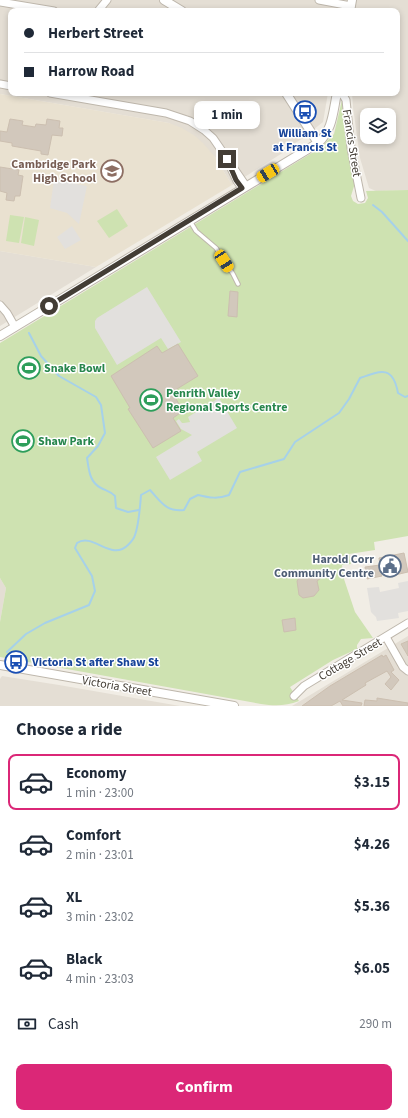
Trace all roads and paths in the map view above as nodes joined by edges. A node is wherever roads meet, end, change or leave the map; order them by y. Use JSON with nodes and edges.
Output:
{"nodes":[{"id":1,"x":107,"y":0,"type":"edge"},
{"id":2,"x":164,"y":0,"type":"edge"},
{"id":3,"x":318,"y":0,"type":"edge"},
{"id":4,"x":0,"y":2,"type":"edge"},
{"id":5,"x":351,"y":6,"type":"edge"},
{"id":6,"x":36,"y":8,"type":"edge"},
{"id":7,"x":100,"y":8,"type":"edge"},
{"id":8,"x":177,"y":8,"type":"edge"},
{"id":9,"x":67,"y":96,"type":"edge"},
{"id":10,"x":288,"y":96,"type":"edge"},
{"id":11,"x":336,"y":96,"type":"edge"},
{"id":12,"x":344,"y":96,"type":"edge"},
{"id":13,"x":318,"y":142,"type":"junction"},
{"id":14,"x":244,"y":187,"type":"junction"},
{"id":15,"x":361,"y":198,"type":"dead end"},
{"id":16,"x":189,"y":220,"type":"junction"},
{"id":17,"x":238,"y":284,"type":"dead end"},
{"id":18,"x":0,"y":305,"type":"edge"},
{"id":19,"x":15,"y":327,"type":"junction"},
{"id":20,"x":0,"y":336,"type":"edge"},
{"id":21,"x":408,"y":624,"type":"edge"},
{"id":22,"x":386,"y":637,"type":"junction"},
{"id":23,"x":0,"y":665,"type":"edge"},
{"id":24,"x":408,"y":671,"type":"edge"},
{"id":25,"x":294,"y":696,"type":"dead end"},
{"id":26,"x":215,"y":704,"type":"edge"},
{"id":27,"x":234,"y":706,"type":"edge"}],
"edges":[{"from":1,"to":7,"type":"street"},
{"from":2,"to":8,"type":"street"},
{"from":3,"to":5,"type":"street"},
{"from":4,"to":6,"type":"street"},
{"from":9,"to":14,"type":"street"},
{"from":10,"to":13,"type":"street"},
{"from":11,"to":13,"type":"street"},
{"from":12,"to":15,"type":"street","name":"Francis Street"},
{"from":13,"to":14,"type":"street"},
{"from":14,"to":16,"type":"street"},
{"from":16,"to":17,"type":"lane"},
{"from":16,"to":19,"type":"street"},
{"from":18,"to":19,"type":"street"},
{"from":19,"to":20,"type":"street"},
{"from":21,"to":22,"type":"street","name":"Cottage Street"},
{"from":22,"to":24,"type":"street"},
{"from":22,"to":25,"type":"street","name":"Cottage Street"},
{"from":23,"to":26,"type":"street","name":"Victoria Street"},
{"from":26,"to":27,"type":"street","name":"Victoria Street"}]}
